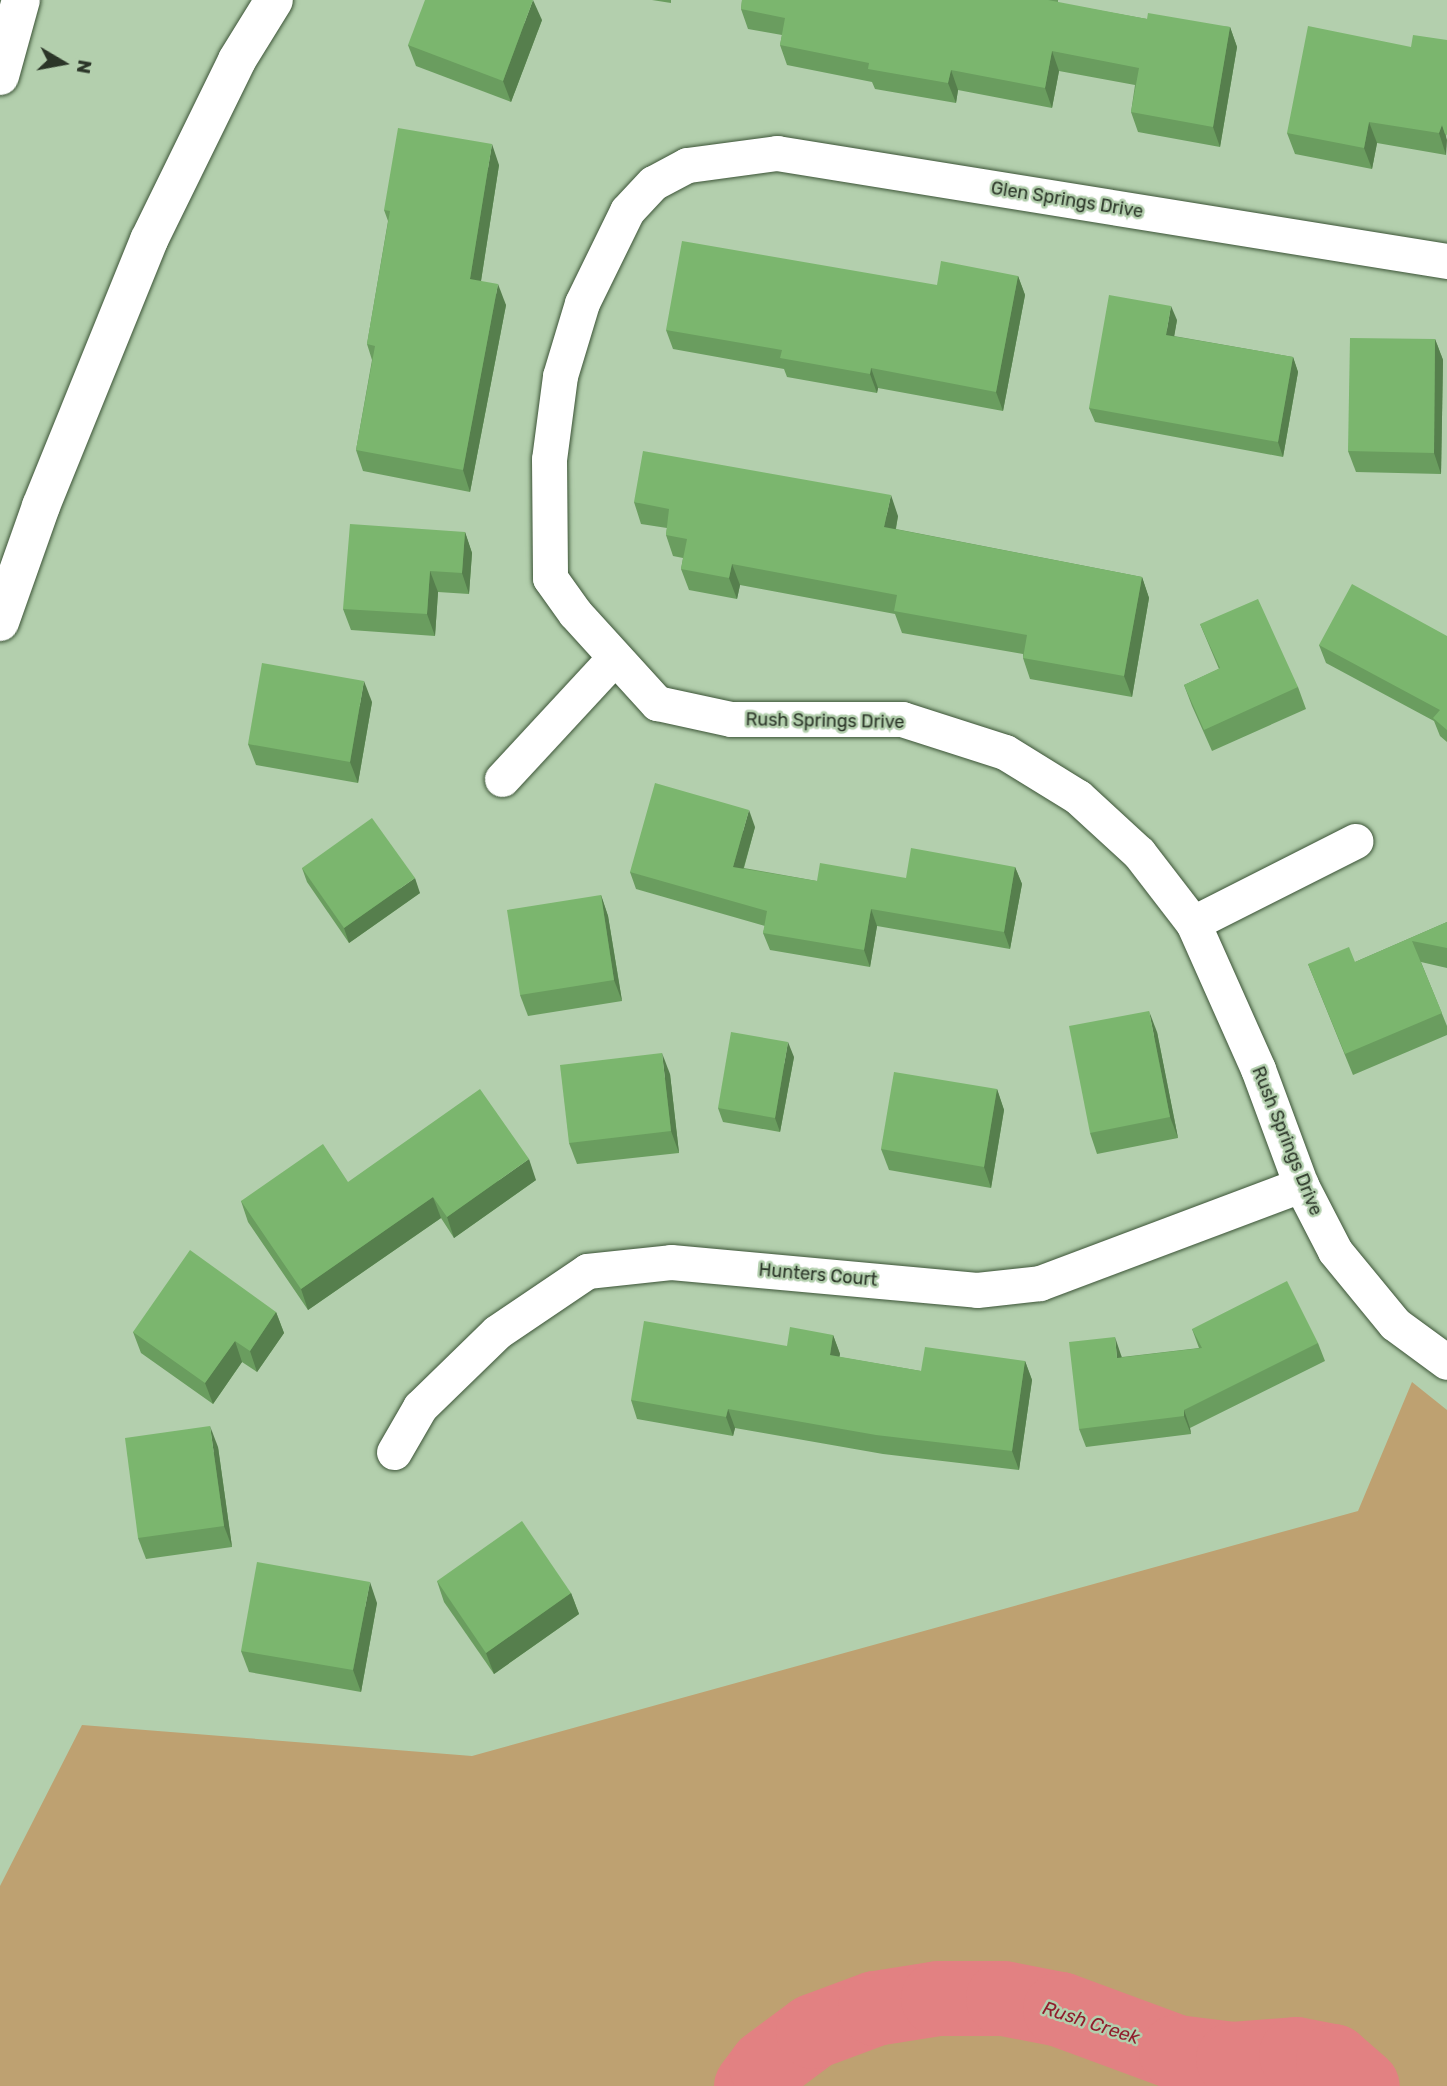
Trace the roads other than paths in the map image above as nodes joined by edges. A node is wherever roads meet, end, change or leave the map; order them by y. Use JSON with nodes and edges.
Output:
{"nodes":[{"id":1,"x":21,"y":0,"type":"edge"},
{"id":2,"x":274,"y":0,"type":"edge"},
{"id":3,"x":0,"y":76,"type":"edge"},
{"id":4,"x":687,"y":165,"type":"joint"},
{"id":5,"x":1447,"y":261,"type":"edge"},
{"id":6,"x":0,"y":622,"type":"edge"},
{"id":7,"x":614,"y":658,"type":"junction"},
{"id":8,"x":502,"y":779,"type":"dead end"},
{"id":9,"x":1355,"y":841,"type":"dead end"},
{"id":10,"x":1193,"y":923,"type":"junction"},
{"id":11,"x":1301,"y":1185,"type":"junction"},
{"id":12,"x":1447,"y":1362,"type":"edge"},
{"id":13,"x":394,"y":1452,"type":"dead end"}],
"edges":[{"from":1,"to":3,"type":"highway"},
{"from":2,"to":6,"type":"highway"},
{"from":4,"to":5,"type":"street","name":"Glen Springs Drive"},
{"from":4,"to":7,"type":"street","name":"Rush Springs Drive"},
{"from":7,"to":8,"type":"street"},
{"from":7,"to":10,"type":"street","name":"Rush Springs Drive"},
{"from":9,"to":10,"type":"street"},
{"from":10,"to":11,"type":"street","name":"Rush Springs Drive"},
{"from":11,"to":12,"type":"street","name":"Rush Springs Drive"},
{"from":11,"to":13,"type":"street","name":"Hunters Court"}]}
